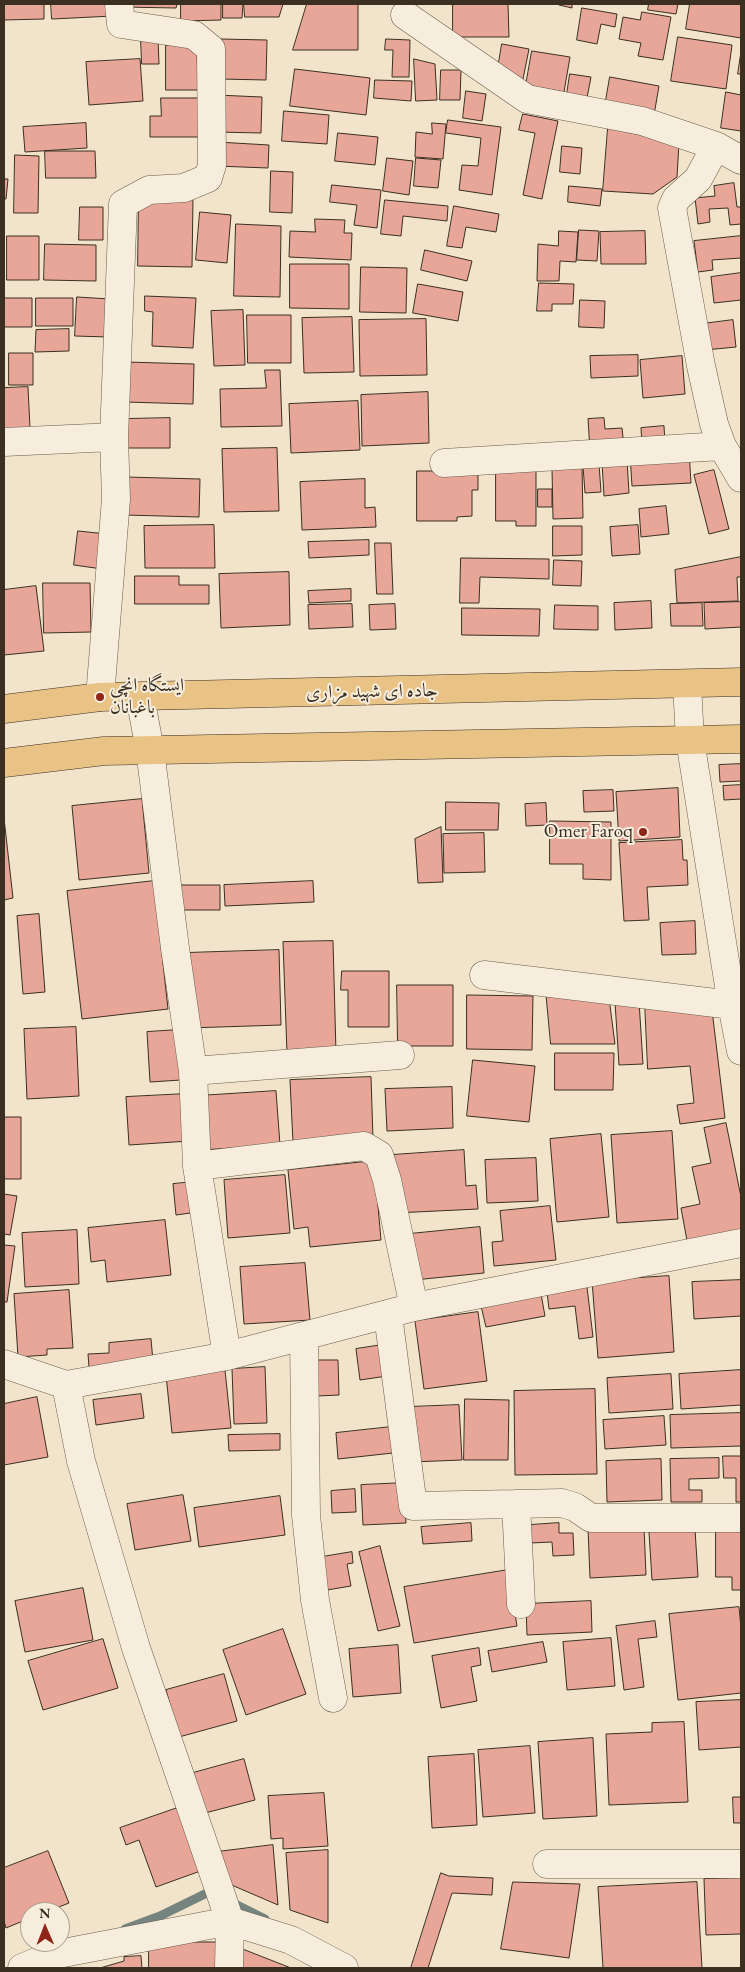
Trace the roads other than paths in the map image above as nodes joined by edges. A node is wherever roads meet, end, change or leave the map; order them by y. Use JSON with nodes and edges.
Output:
{"nodes":[{"id":1,"x":119,"y":4,"type":"edge"},
{"id":2,"x":405,"y":15,"type":"dead end"},
{"id":3,"x":716,"y":146,"type":"junction"},
{"id":4,"x":741,"y":160,"type":"edge"},
{"id":5,"x":114,"y":437,"type":"junction"},
{"id":6,"x":4,"y":442,"type":"edge"},
{"id":7,"x":722,"y":446,"type":"junction"},
{"id":8,"x":444,"y":463,"type":"dead end"},
{"id":9,"x":741,"y":478,"type":"edge"},
{"id":10,"x":741,"y":682,"type":"edge"},
{"id":11,"x":687,"y":684,"type":"junction"},
{"id":12,"x":100,"y":697,"type":"junction"},
{"id":13,"x":140,"y":697,"type":"junction"},
{"id":14,"x":4,"y":709,"type":"edge"},
{"id":15,"x":741,"y":739,"type":"edge"},
{"id":16,"x":690,"y":740,"type":"junction"},
{"id":17,"x":150,"y":750,"type":"junction"},
{"id":18,"x":4,"y":763,"type":"edge"},
{"id":19,"x":484,"y":975,"type":"dead end"},
{"id":20,"x":732,"y":1005,"type":"junction"},
{"id":21,"x":741,"y":1051,"type":"edge"},
{"id":22,"x":400,"y":1055,"type":"dead end"},
{"id":23,"x":193,"y":1072,"type":"junction"},
{"id":24,"x":197,"y":1166,"type":"junction"},
{"id":25,"x":741,"y":1243,"type":"edge"},
{"id":26,"x":401,"y":1311,"type":"junction"},
{"id":27,"x":304,"y":1336,"type":"junction"},
{"id":28,"x":227,"y":1356,"type":"junction"},
{"id":29,"x":4,"y":1364,"type":"edge"},
{"id":30,"x":66,"y":1385,"type":"junction"},
{"id":31,"x":516,"y":1504,"type":"junction"},
{"id":32,"x":741,"y":1518,"type":"edge"},
{"id":33,"x":521,"y":1604,"type":"dead end"},
{"id":34,"x":333,"y":1698,"type":"dead end"},
{"id":35,"x":547,"y":1864,"type":"dead end"},
{"id":36,"x":741,"y":1864,"type":"edge"},
{"id":37,"x":230,"y":1921,"type":"junction"},
{"id":38,"x":53,"y":1962,"type":"edge"},
{"id":39,"x":22,"y":1968,"type":"edge"},
{"id":40,"x":229,"y":1968,"type":"edge"},
{"id":41,"x":344,"y":1968,"type":"edge"}],
"edges":[{"from":1,"to":5,"type":"street"},
{"from":2,"to":3,"type":"street"},
{"from":3,"to":4,"type":"street"},
{"from":3,"to":7,"type":"street"},
{"from":5,"to":6,"type":"street"},
{"from":5,"to":12,"type":"street"},
{"from":7,"to":8,"type":"street"},
{"from":7,"to":9,"type":"street"},
{"from":10,"to":11,"type":"main road","name":"جاده ای شهید مزاری"},
{"from":11,"to":13,"type":"main road","name":"جاده ای شهید مزاری"},
{"from":11,"to":16,"type":"street"},
{"from":12,"to":13,"type":"main road","name":"جاده ای شهید مزاری"},
{"from":12,"to":14,"type":"main road","name":"جاده ای شهید مزاری"},
{"from":13,"to":17,"type":"street"},
{"from":15,"to":16,"type":"main road"},
{"from":16,"to":17,"type":"main road"},
{"from":16,"to":20,"type":"street"},
{"from":17,"to":18,"type":"main road"},
{"from":17,"to":23,"type":"street"},
{"from":19,"to":20,"type":"street"},
{"from":20,"to":21,"type":"street"},
{"from":22,"to":23,"type":"street"},
{"from":23,"to":24,"type":"street"},
{"from":24,"to":26,"type":"street"},
{"from":24,"to":28,"type":"street"},
{"from":25,"to":26,"type":"street"},
{"from":26,"to":27,"type":"street"},
{"from":26,"to":31,"type":"street"},
{"from":27,"to":28,"type":"street"},
{"from":27,"to":34,"type":"street"},
{"from":28,"to":30,"type":"street"},
{"from":29,"to":30,"type":"street"},
{"from":30,"to":37,"type":"street"},
{"from":31,"to":32,"type":"street"},
{"from":31,"to":33,"type":"street"},
{"from":35,"to":36,"type":"street"},
{"from":37,"to":38,"type":"street"},
{"from":37,"to":40,"type":"street"},
{"from":37,"to":41,"type":"street"},
{"from":38,"to":39,"type":"street"}]}
